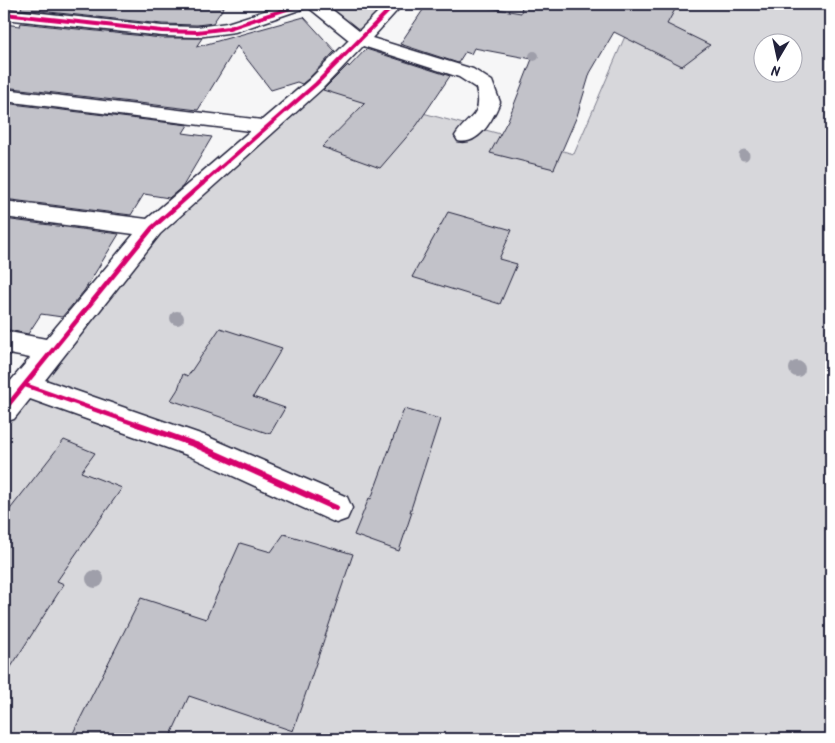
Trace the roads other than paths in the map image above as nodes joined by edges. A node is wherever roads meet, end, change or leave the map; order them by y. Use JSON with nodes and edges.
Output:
{"nodes":[{"id":1,"x":302,"y":4,"type":"edge"},
{"id":2,"x":315,"y":4,"type":"edge"},
{"id":3,"x":395,"y":4,"type":"edge"},
{"id":4,"x":4,"y":14,"type":"edge"},
{"id":5,"x":358,"y":39,"type":"junction"},
{"id":6,"x":4,"y":95,"type":"edge"},
{"id":7,"x":267,"y":128,"type":"junction"},
{"id":8,"x":465,"y":136,"type":"dead end"},
{"id":9,"x":4,"y":209,"type":"edge"},
{"id":10,"x":152,"y":228,"type":"junction"},
{"id":11,"x":4,"y":342,"type":"edge"},
{"id":12,"x":52,"y":351,"type":"junction"},
{"id":13,"x":25,"y":385,"type":"junction"},
{"id":14,"x":4,"y":410,"type":"edge"},
{"id":15,"x":336,"y":508,"type":"dead end"}],
"edges":[{"from":1,"to":4,"type":"street"},
{"from":2,"to":5,"type":"street"},
{"from":3,"to":5,"type":"street"},
{"from":5,"to":7,"type":"street"},
{"from":5,"to":8,"type":"street"},
{"from":6,"to":7,"type":"street"},
{"from":7,"to":10,"type":"street"},
{"from":9,"to":10,"type":"street"},
{"from":10,"to":12,"type":"street"},
{"from":11,"to":12,"type":"street"},
{"from":12,"to":13,"type":"street"},
{"from":13,"to":14,"type":"street"},
{"from":13,"to":15,"type":"street"}]}
